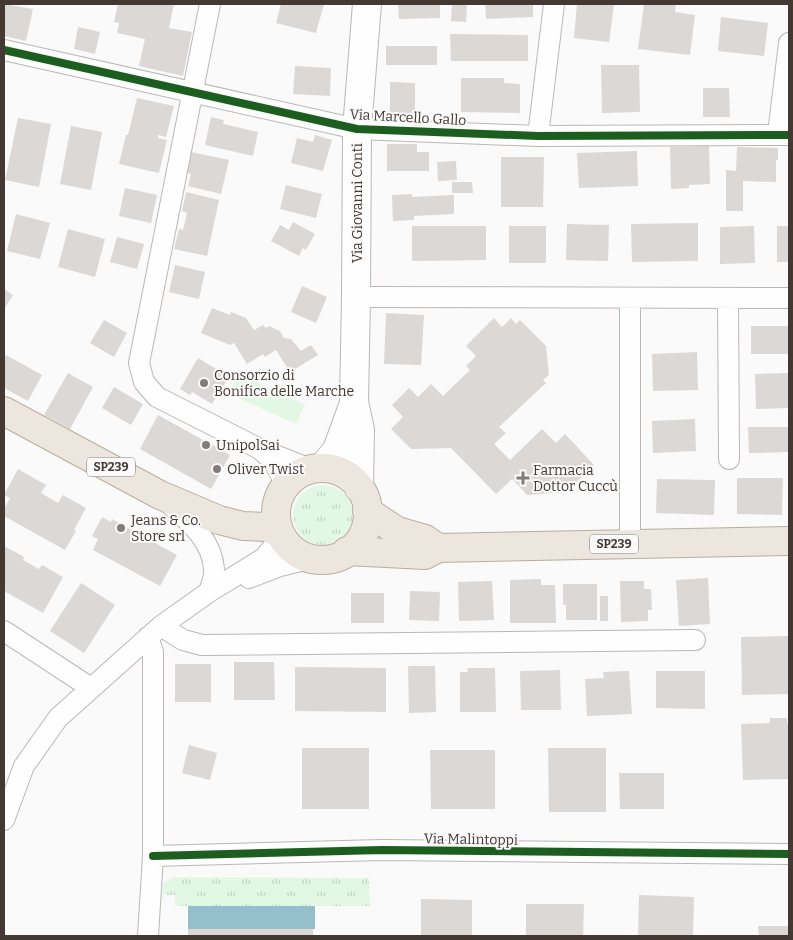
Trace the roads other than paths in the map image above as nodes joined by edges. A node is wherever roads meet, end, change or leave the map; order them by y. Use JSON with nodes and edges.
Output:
{"nodes":[{"id":1,"x":210,"y":4,"type":"edge"},
{"id":2,"x":367,"y":4,"type":"edge"},
{"id":3,"x":554,"y":4,"type":"edge"},
{"id":4,"x":789,"y":43,"type":"edge"},
{"id":5,"x":4,"y":50,"type":"edge"},
{"id":6,"x":192,"y":91,"type":"junction"},
{"id":7,"x":357,"y":129,"type":"junction"},
{"id":8,"x":784,"y":134,"type":"edge"},
{"id":9,"x":538,"y":136,"type":"junction"},
{"id":10,"x":356,"y":297,"type":"junction"},
{"id":11,"x":728,"y":298,"type":"junction"},
{"id":12,"x":789,"y":298,"type":"edge"},
{"id":13,"x":630,"y":299,"type":"junction"},
{"id":14,"x":354,"y":402,"type":"junction"},
{"id":15,"x":4,"y":411,"type":"edge"},
{"id":16,"x":260,"y":449,"type":"junction"},
{"id":17,"x":728,"y":458,"type":"dead end"},
{"id":18,"x":316,"y":469,"type":"junction"},
{"id":19,"x":282,"y":492,"type":"junction"},
{"id":20,"x":160,"y":495,"type":"junction"},
{"id":21,"x":363,"y":499,"type":"junction"},
{"id":22,"x":220,"y":520,"type":"junction"},
{"id":23,"x":281,"y":534,"type":"junction"},
{"id":24,"x":789,"y":541,"type":"edge"},
{"id":25,"x":630,"y":544,"type":"junction"},
{"id":26,"x":438,"y":548,"type":"junction"},
{"id":27,"x":347,"y":551,"type":"junction"},
{"id":28,"x":313,"y":558,"type":"junction"},
{"id":29,"x":209,"y":592,"type":"junction"},
{"id":30,"x":4,"y":631,"type":"edge"},
{"id":31,"x":154,"y":631,"type":"junction"},
{"id":32,"x":696,"y":640,"type":"dead end"},
{"id":33,"x":92,"y":688,"type":"junction"},
{"id":34,"x":4,"y":820,"type":"edge"},
{"id":35,"x":789,"y":854,"type":"edge"},
{"id":36,"x":153,"y":856,"type":"junction"},
{"id":37,"x":148,"y":936,"type":"edge"}],
"edges":[{"from":1,"to":6,"type":"street"},
{"from":2,"to":7,"type":"main road","name":"Via Giovanni Conti"},
{"from":3,"to":9,"type":"street"},
{"from":4,"to":8,"type":"street"},
{"from":5,"to":6,"type":"street","name":"Via Marcello Gallo"},
{"from":6,"to":7,"type":"street","name":"Via Marcello Gallo"},
{"from":6,"to":16,"type":"street"},
{"from":7,"to":9,"type":"street","name":"Via Marcello Gallo"},
{"from":7,"to":10,"type":"main road","name":"Via Giovanni Conti"},
{"from":8,"to":9,"type":"street","name":"Via Marcello Gallo"},
{"from":10,"to":13,"type":"street"},
{"from":10,"to":14,"type":"main road","name":"Via Giovanni Conti"},
{"from":11,"to":12,"type":"street"},
{"from":11,"to":13,"type":"street"},
{"from":11,"to":17,"type":"street"},
{"from":13,"to":25,"type":"street"},
{"from":14,"to":18,"type":"main road","name":"Via Giovanni Conti"},
{"from":14,"to":21,"type":"main road","name":"Via Giovanni Conti"},
{"from":15,"to":20,"type":"main road","number":"SP239"},
{"from":16,"to":18,"type":"street"},
{"from":16,"to":19,"type":"street"},
{"from":18,"to":19,"type":"main road"},
{"from":18,"to":21,"type":"main road","number":"SP239"},
{"from":19,"to":22,"type":"main road"},
{"from":19,"to":23,"type":"main road"},
{"from":20,"to":22,"type":"main road","number":"SP239"},
{"from":20,"to":29,"type":"street"},
{"from":21,"to":26,"type":"main road","number":"SP239"},
{"from":21,"to":27,"type":"main road"},
{"from":22,"to":23,"type":"main road","number":"SP239"},
{"from":23,"to":28,"type":"main road","number":"SP239"},
{"from":23,"to":29,"type":"street"},
{"from":24,"to":25,"type":"main road","number":"SP239"},
{"from":25,"to":26,"type":"main road","number":"SP239"},
{"from":26,"to":27,"type":"main road","number":"SP239"},
{"from":27,"to":28,"type":"main road","number":"SP239"},
{"from":28,"to":29,"type":"street"},
{"from":29,"to":31,"type":"street"},
{"from":30,"to":33,"type":"street"},
{"from":31,"to":32,"type":"street"},
{"from":31,"to":33,"type":"street"},
{"from":31,"to":36,"type":"street"},
{"from":33,"to":34,"type":"street"},
{"from":35,"to":36,"type":"street","name":"Via Malintoppi"},
{"from":36,"to":37,"type":"street"}]}
